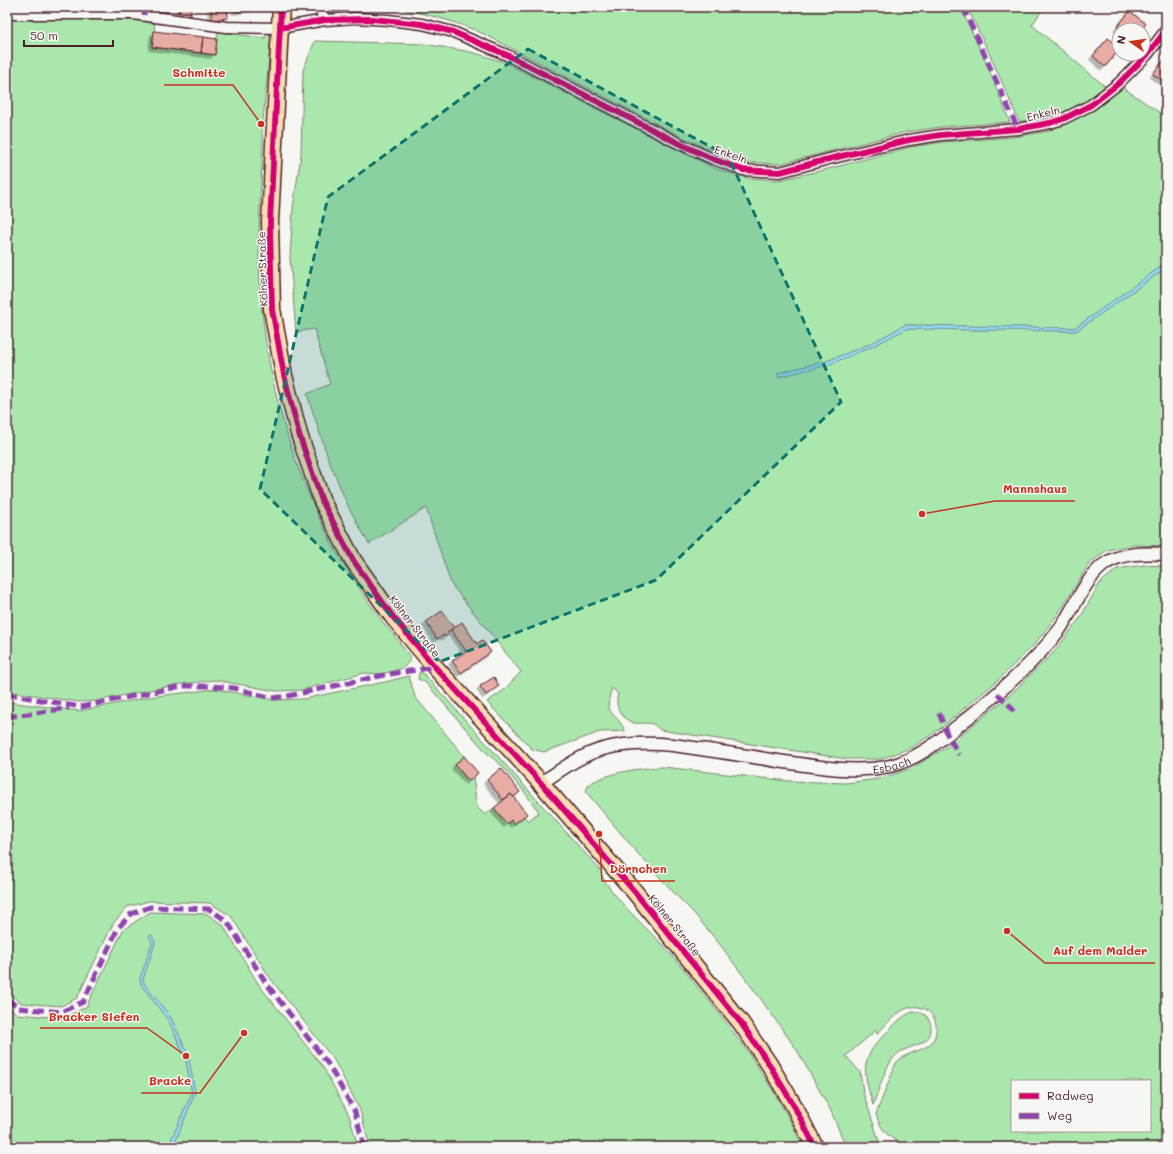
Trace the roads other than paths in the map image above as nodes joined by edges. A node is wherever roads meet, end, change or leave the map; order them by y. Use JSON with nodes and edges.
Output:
{"nodes":[{"id":1,"x":281,"y":7,"type":"edge"},
{"id":2,"x":319,"y":7,"type":"edge"},
{"id":3,"x":7,"y":14,"type":"edge"},
{"id":4,"x":325,"y":20,"type":"junction"},
{"id":5,"x":280,"y":28,"type":"junction"},
{"id":6,"x":1166,"y":30,"type":"edge"},
{"id":7,"x":1166,"y":554,"type":"edge"},
{"id":8,"x":540,"y":783,"type":"junction"},
{"id":9,"x":815,"y":1147,"type":"edge"}],
"edges":[{"from":1,"to":5,"type":"main road","name":"Kölner Straße"},
{"from":2,"to":4,"type":"street"},
{"from":3,"to":5,"type":"street","name":"Enkeln"},
{"from":4,"to":5,"type":"street","name":"Enkeln"},
{"from":4,"to":6,"type":"street","name":"Enkeln"},
{"from":5,"to":8,"type":"main road","name":"Kölner Straße"},
{"from":7,"to":8,"type":"street","name":"Esbach"},
{"from":8,"to":9,"type":"main road","name":"Kölner Straße"}]}
